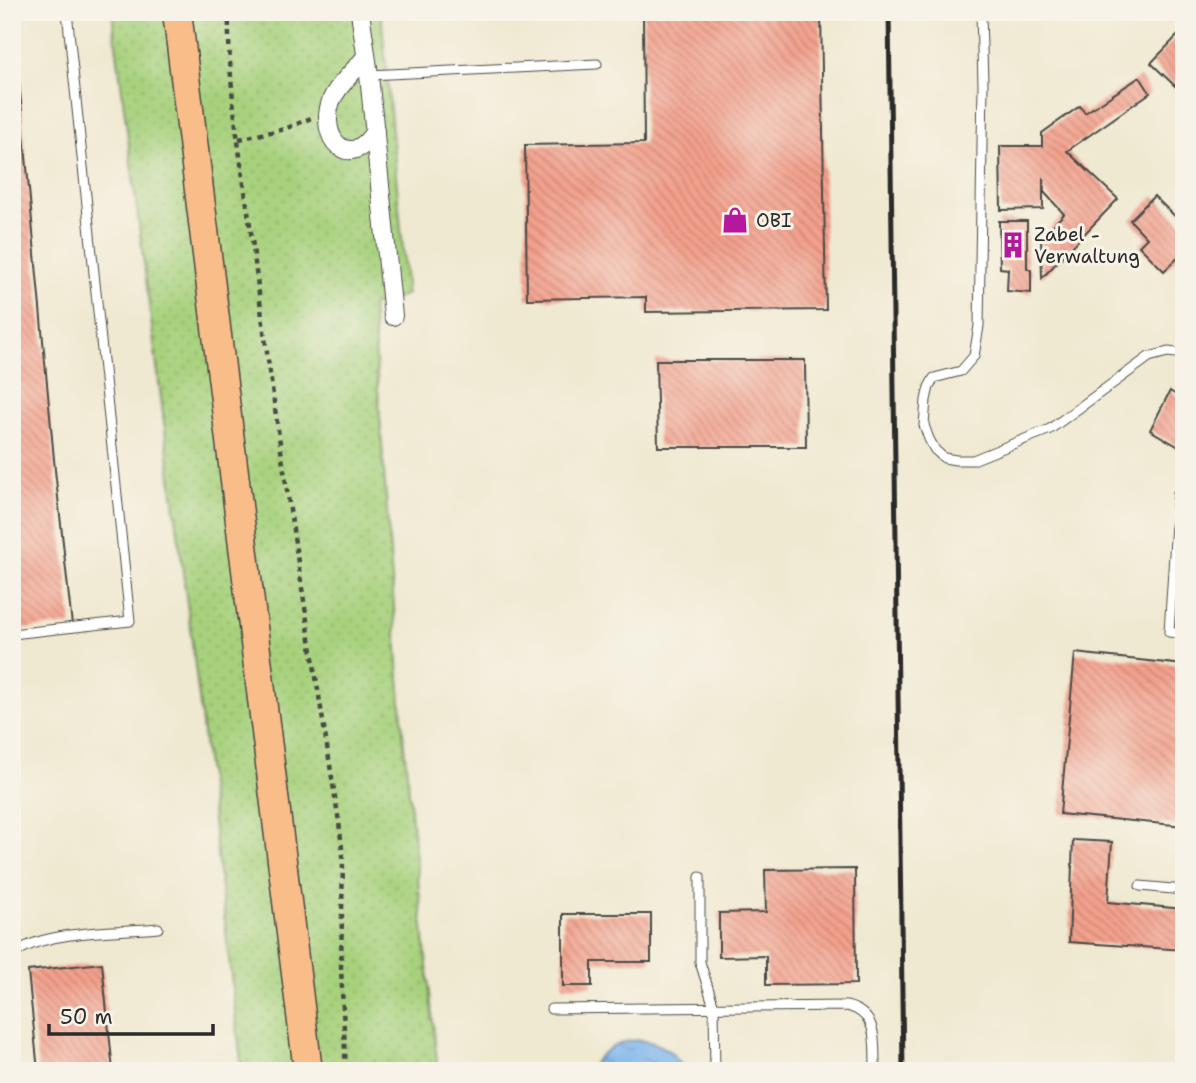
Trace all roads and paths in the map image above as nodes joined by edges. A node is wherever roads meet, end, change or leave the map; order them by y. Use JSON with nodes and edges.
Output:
{"nodes":[{"id":1,"x":67,"y":12,"type":"edge"},
{"id":2,"x":177,"y":12,"type":"edge"},
{"id":3,"x":229,"y":12,"type":"edge"},
{"id":4,"x":360,"y":12,"type":"edge"},
{"id":5,"x":981,"y":12,"type":"edge"},
{"id":6,"x":597,"y":64,"type":"dead end"},
{"id":7,"x":367,"y":66,"type":"junction"},
{"id":8,"x":332,"y":99,"type":"junction"},
{"id":9,"x":374,"y":131,"type":"junction"},
{"id":10,"x":239,"y":139,"type":"junction"},
{"id":11,"x":393,"y":316,"type":"dead end"},
{"id":12,"x":1184,"y":354,"type":"edge"},
{"id":13,"x":1184,"y":495,"type":"edge"},
{"id":14,"x":12,"y":634,"type":"edge"},
{"id":15,"x":1184,"y":634,"type":"edge"},
{"id":16,"x":700,"y":877,"type":"dead end"},
{"id":17,"x":1140,"y":886,"type":"dead end"},
{"id":18,"x":1184,"y":890,"type":"edge"},
{"id":19,"x":158,"y":928,"type":"dead end"},
{"id":20,"x":12,"y":956,"type":"edge"},
{"id":21,"x":714,"y":1007,"type":"junction"},
{"id":22,"x":551,"y":1009,"type":"dead end"},
{"id":23,"x":12,"y":1040,"type":"edge"},
{"id":24,"x":15,"y":1071,"type":"edge"},
{"id":25,"x":308,"y":1071,"type":"edge"},
{"id":26,"x":346,"y":1071,"type":"edge"},
{"id":27,"x":715,"y":1071,"type":"edge"},
{"id":28,"x":875,"y":1071,"type":"edge"}],
"edges":[{"from":1,"to":14,"type":"lane"},
{"from":2,"to":25,"type":"main road"},
{"from":3,"to":10,"type":"path"},
{"from":4,"to":7,"type":"street"},
{"from":5,"to":12,"type":"lane"},
{"from":6,"to":7,"type":"lane"},
{"from":7,"to":8,"type":"street"},
{"from":7,"to":9,"type":"street"},
{"from":8,"to":9,"type":"street"},
{"from":8,"to":10,"type":"path"},
{"from":9,"to":11,"type":"street"},
{"from":10,"to":26,"type":"path"},
{"from":13,"to":15,"type":"lane"},
{"from":16,"to":21,"type":"lane"},
{"from":17,"to":18,"type":"lane"},
{"from":19,"to":20,"type":"lane"},
{"from":21,"to":22,"type":"lane"},
{"from":21,"to":27,"type":"lane"},
{"from":21,"to":28,"type":"lane"},
{"from":23,"to":24,"type":"lane"}]}
